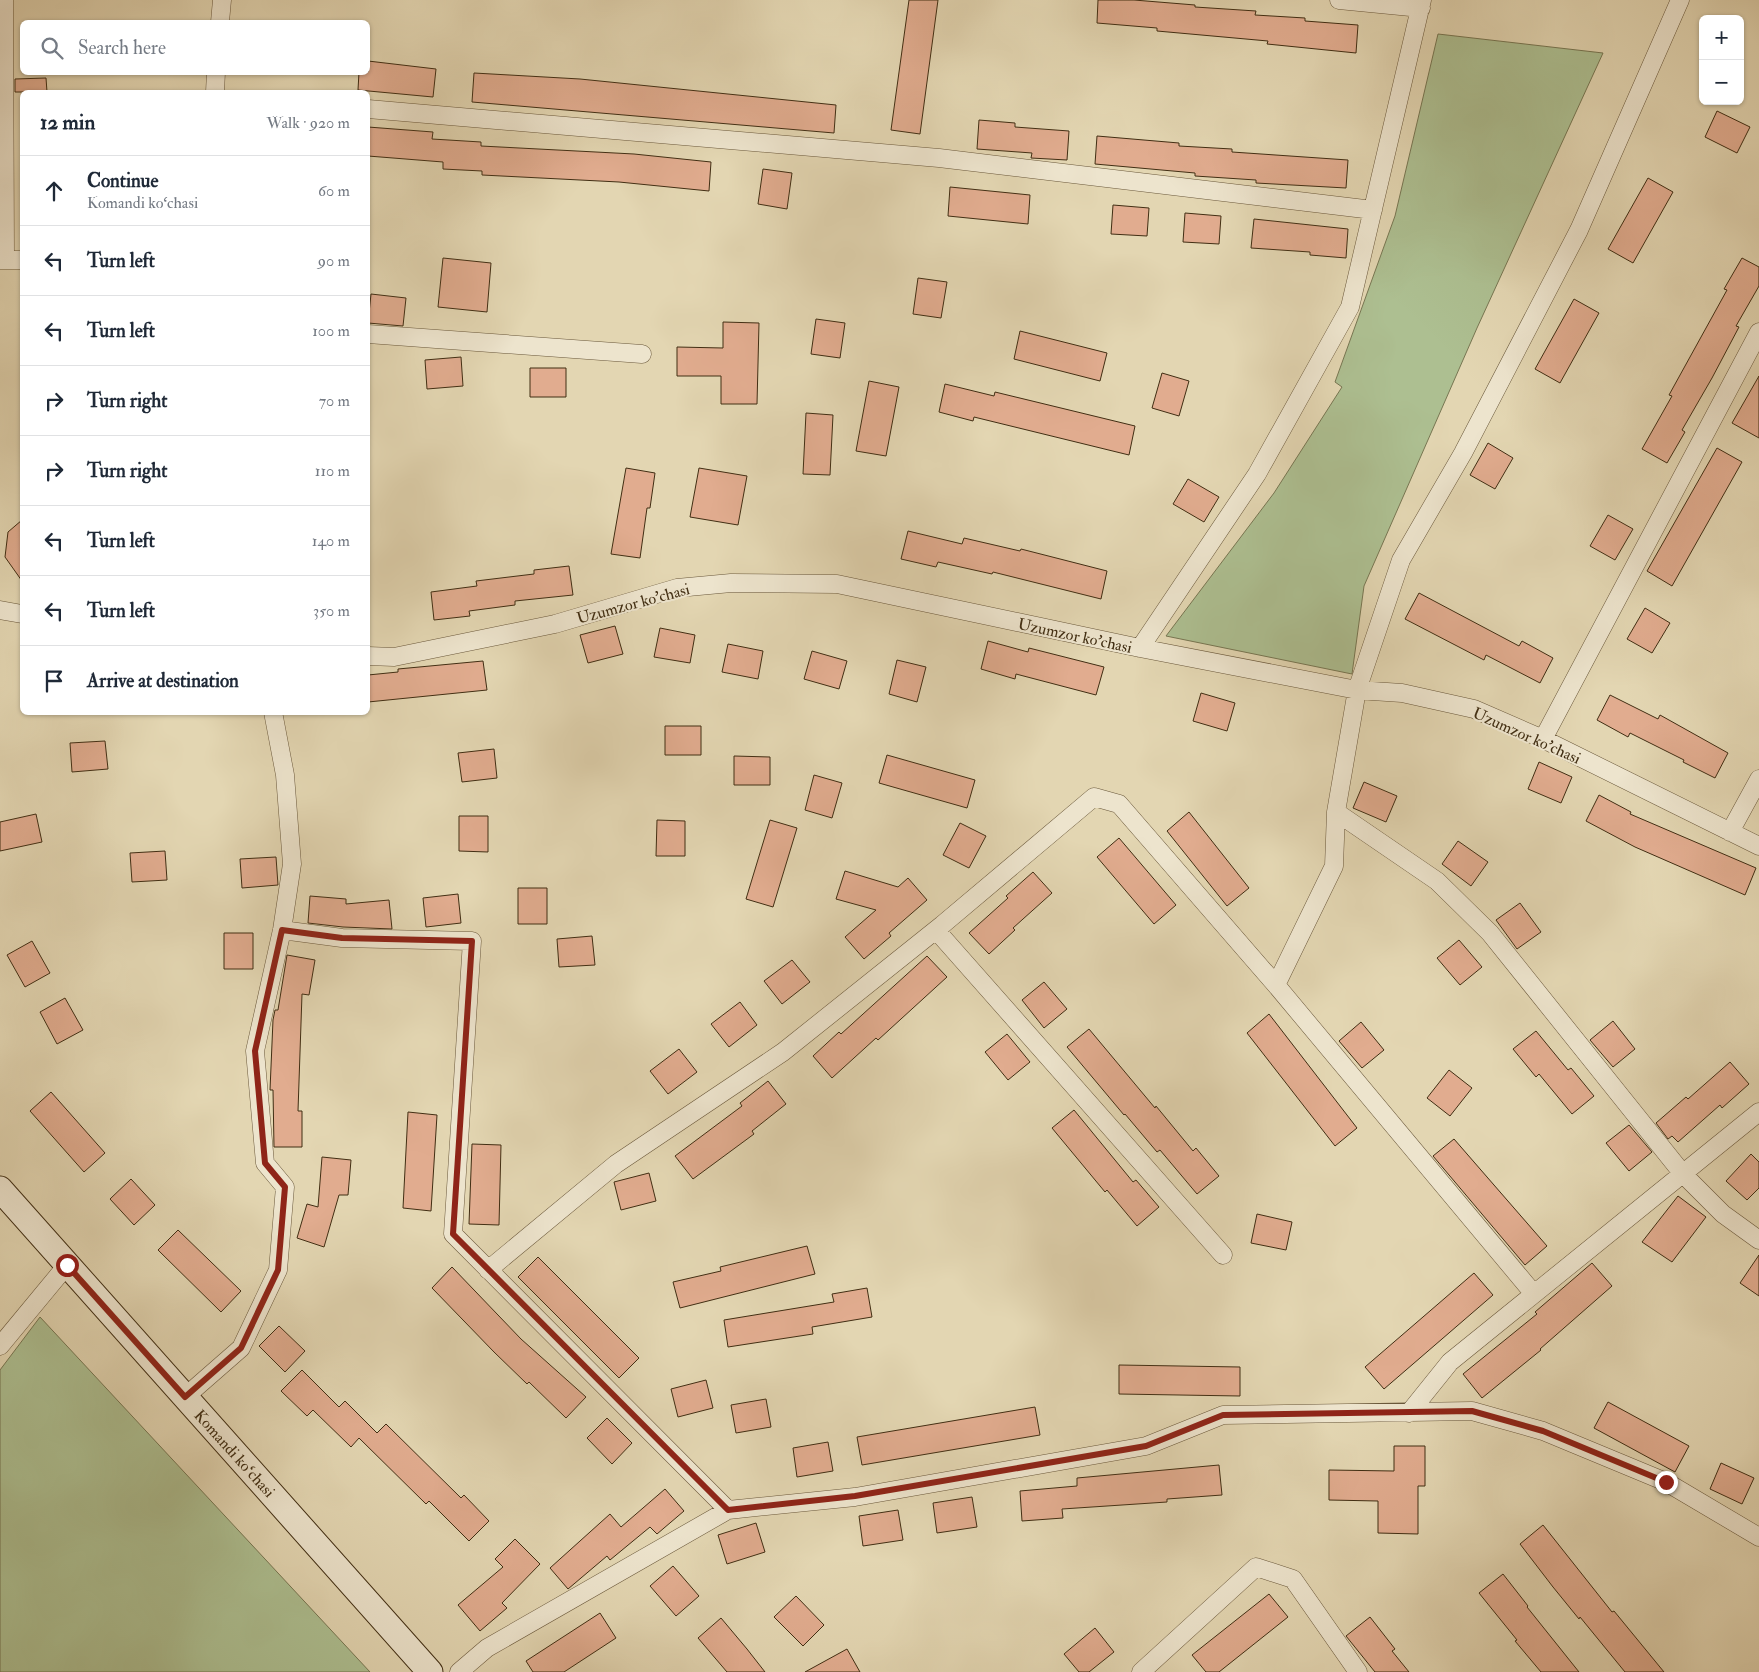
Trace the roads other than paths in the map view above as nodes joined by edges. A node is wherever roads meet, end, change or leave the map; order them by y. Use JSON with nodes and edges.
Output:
{"nodes":[{"id":1,"x":4,"y":0,"type":"edge"},
{"id":2,"x":222,"y":0,"type":"edge"},
{"id":3,"x":1339,"y":0,"type":"edge"},
{"id":4,"x":1680,"y":0,"type":"edge"},
{"id":5,"x":1422,"y":4,"type":"edge"},
{"id":6,"x":220,"y":20,"type":"edge"},
{"id":7,"x":216,"y":75,"type":"edge"},
{"id":8,"x":215,"y":90,"type":"edge"},
{"id":9,"x":370,"y":109,"type":"edge"},
{"id":10,"x":1373,"y":210,"type":"junction"},
{"id":11,"x":2,"y":260,"type":"edge"},
{"id":12,"x":20,"y":260,"type":"edge"},
{"id":13,"x":1759,"y":332,"type":"edge"},
{"id":14,"x":370,"y":334,"type":"edge"},
{"id":15,"x":642,"y":354,"type":"dead end"},
{"id":16,"x":0,"y":610,"type":"edge"},
{"id":17,"x":20,"y":614,"type":"edge"},
{"id":18,"x":1140,"y":648,"type":"junction"},
{"id":19,"x":370,"y":656,"type":"edge"},
{"id":20,"x":1356,"y":690,"type":"junction"},
{"id":21,"x":273,"y":715,"type":"edge"},
{"id":22,"x":1543,"y":739,"type":"junction"},
{"id":23,"x":1759,"y":779,"type":"edge"},
{"id":24,"x":1336,"y":812,"type":"junction"},
{"id":25,"x":1730,"y":832,"type":"junction"},
{"id":26,"x":1759,"y":846,"type":"edge"},
{"id":27,"x":282,"y":930,"type":"junction"},
{"id":28,"x":936,"y":930,"type":"junction"},
{"id":29,"x":1276,"y":985,"type":"junction"},
{"id":30,"x":1759,"y":1112,"type":"edge"},
{"id":31,"x":1683,"y":1174,"type":"junction"},
{"id":32,"x":0,"y":1189,"type":"edge"},
{"id":33,"x":1759,"y":1240,"type":"edge"},
{"id":34,"x":1223,"y":1256,"type":"dead end"},
{"id":35,"x":67,"y":1265,"type":"junction"},
{"id":36,"x":488,"y":1270,"type":"junction"},
{"id":37,"x":1534,"y":1294,"type":"junction"},
{"id":38,"x":0,"y":1346,"type":"edge"},
{"id":39,"x":185,"y":1397,"type":"junction"},
{"id":40,"x":1409,"y":1413,"type":"junction"},
{"id":41,"x":728,"y":1510,"type":"junction"},
{"id":42,"x":1759,"y":1537,"type":"edge"},
{"id":43,"x":430,"y":1672,"type":"edge"},
{"id":44,"x":459,"y":1672,"type":"edge"},
{"id":45,"x":1141,"y":1672,"type":"edge"},
{"id":46,"x":1358,"y":1672,"type":"edge"}],
"edges":[{"from":1,"to":11,"type":"street"},
{"from":2,"to":6,"type":"street"},
{"from":3,"to":5,"type":"street"},
{"from":4,"to":20,"type":"street"},
{"from":5,"to":10,"type":"street"},
{"from":7,"to":8,"type":"street"},
{"from":9,"to":10,"type":"street"},
{"from":10,"to":18,"type":"street"},
{"from":11,"to":12,"type":"street"},
{"from":13,"to":22,"type":"street"},
{"from":14,"to":15,"type":"street"},
{"from":16,"to":17,"type":"street"},
{"from":18,"to":19,"type":"street","name":"Uzumzor ko'chasi"},
{"from":18,"to":20,"type":"street","name":"Uzumzor ko'chasi"},
{"from":20,"to":22,"type":"street","name":"Uzumzor ko'chasi"},
{"from":20,"to":24,"type":"street"},
{"from":21,"to":27,"type":"street"},
{"from":22,"to":25,"type":"street","name":"Uzumzor ko'chasi"},
{"from":23,"to":25,"type":"street"},
{"from":24,"to":29,"type":"street"},
{"from":24,"to":31,"type":"street"},
{"from":25,"to":26,"type":"street","name":"Uzumzor ko'chasi"},
{"from":27,"to":36,"type":"street"},
{"from":27,"to":39,"type":"street"},
{"from":28,"to":29,"type":"street"},
{"from":28,"to":34,"type":"street"},
{"from":28,"to":36,"type":"street"},
{"from":29,"to":37,"type":"street"},
{"from":30,"to":31,"type":"street"},
{"from":31,"to":33,"type":"street"},
{"from":31,"to":37,"type":"street"},
{"from":32,"to":35,"type":"main road","name":"Komandi ko‘chasi"},
{"from":35,"to":38,"type":"street"},
{"from":35,"to":39,"type":"main road","name":"Komandi ko‘chasi"},
{"from":36,"to":41,"type":"street"},
{"from":37,"to":40,"type":"street"},
{"from":39,"to":43,"type":"main road","name":"Komandi ko‘chasi"},
{"from":40,"to":41,"type":"street"},
{"from":40,"to":42,"type":"street"},
{"from":41,"to":44,"type":"street"},
{"from":45,"to":46,"type":"street"}]}
